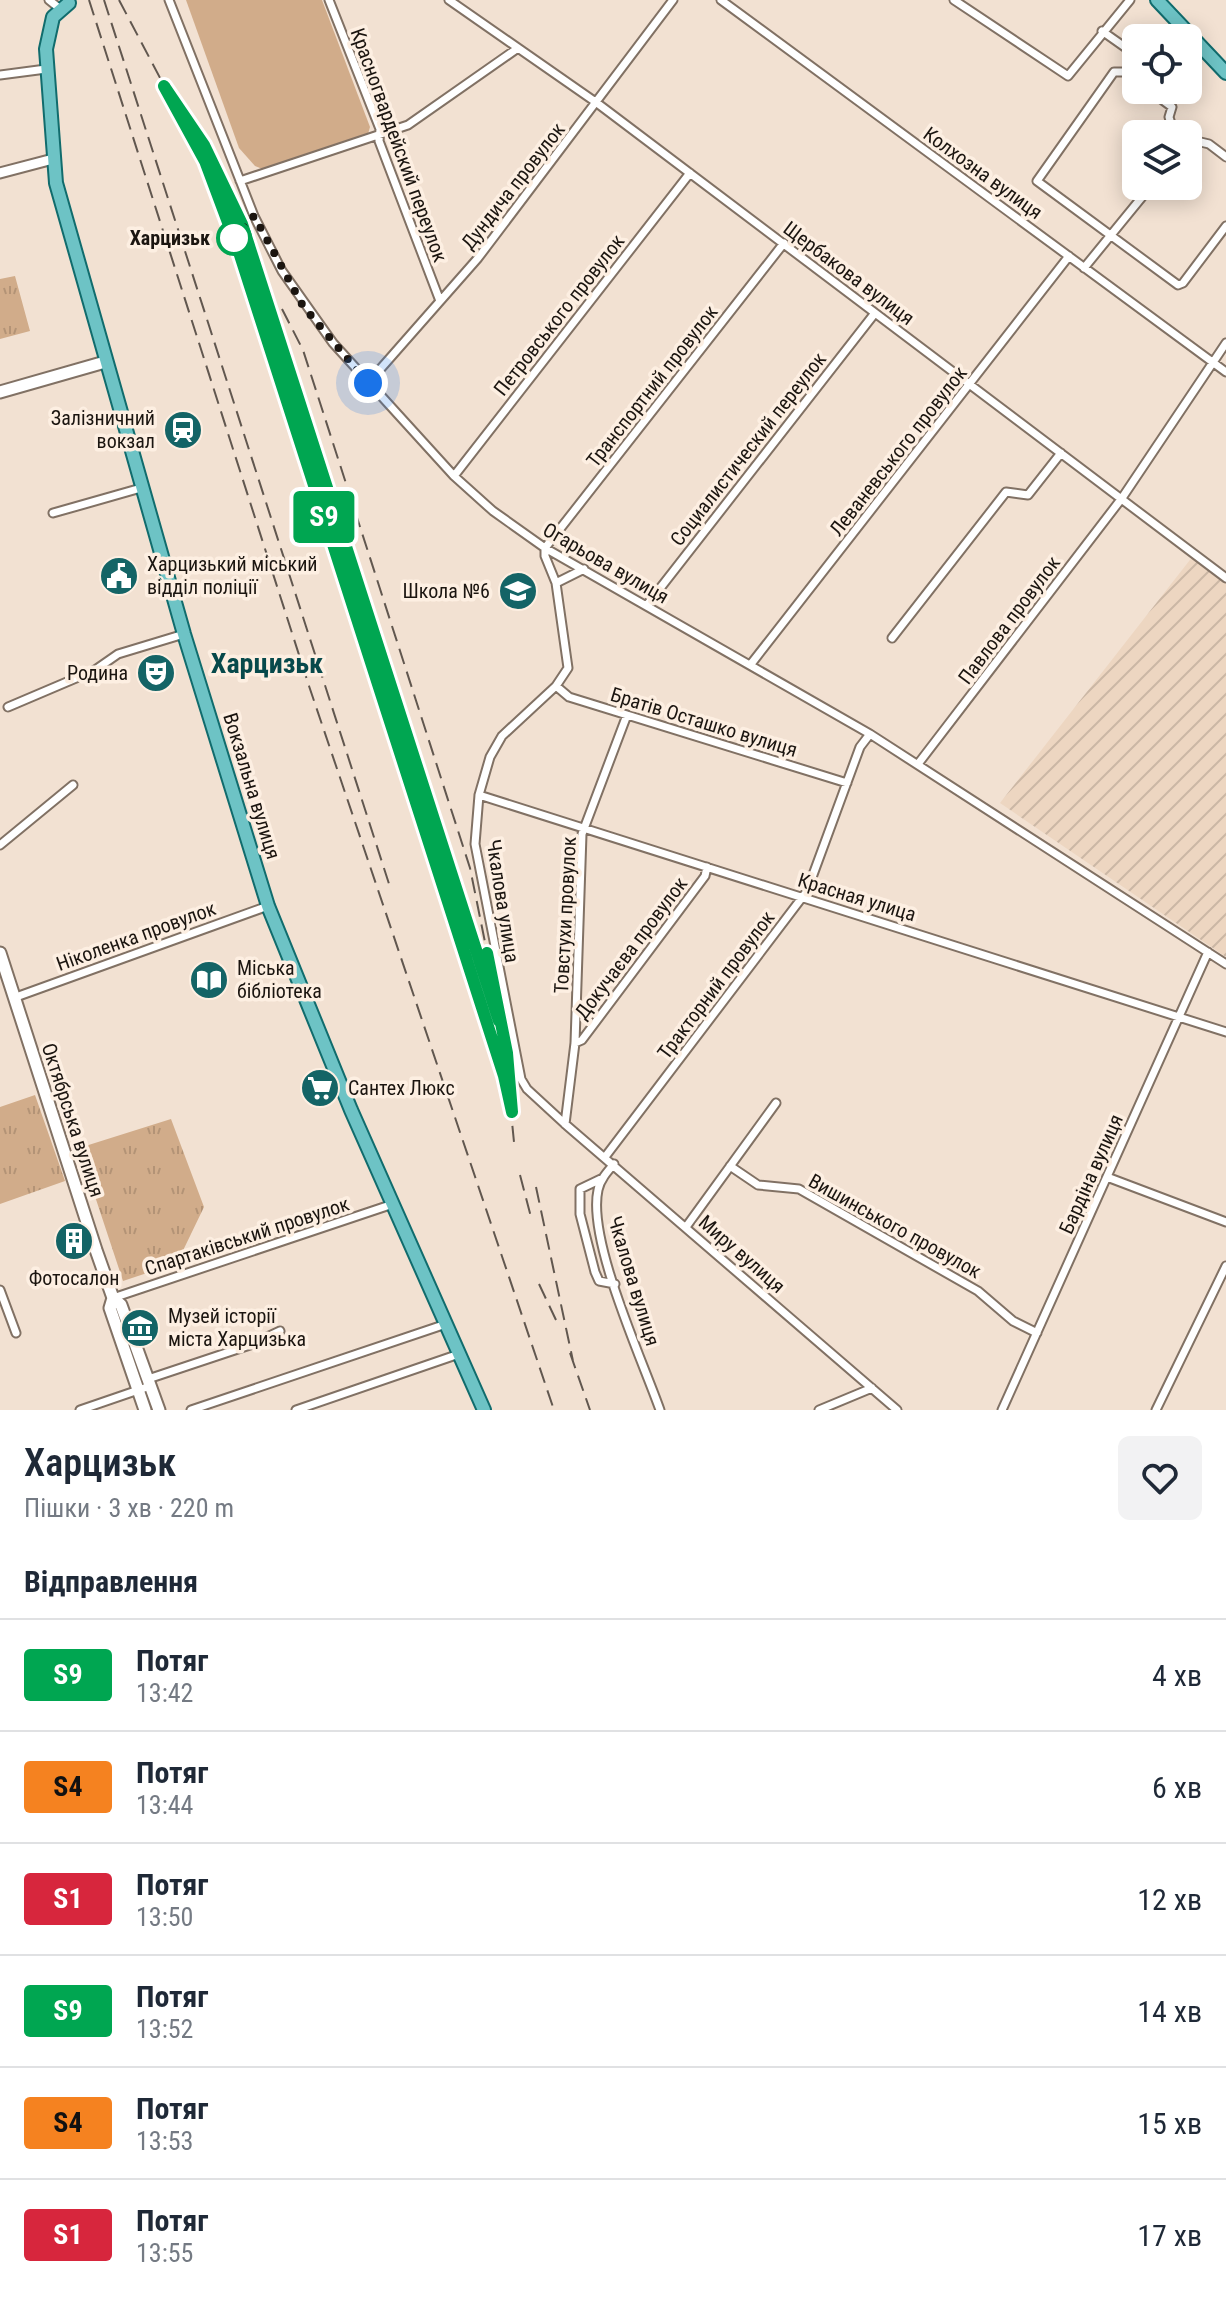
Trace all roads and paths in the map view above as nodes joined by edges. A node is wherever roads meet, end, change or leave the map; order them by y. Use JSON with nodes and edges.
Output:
{"nodes":[{"id":1,"x":169,"y":0,"type":"edge"},
{"id":2,"x":329,"y":0,"type":"edge"},
{"id":3,"x":449,"y":0,"type":"edge"},
{"id":4,"x":673,"y":0,"type":"edge"},
{"id":5,"x":721,"y":0,"type":"edge"},
{"id":6,"x":954,"y":0,"type":"edge"},
{"id":7,"x":1130,"y":0,"type":"edge"},
{"id":8,"x":1157,"y":0,"type":"edge"},
{"id":9,"x":59,"y":4,"type":"edge"},
{"id":10,"x":1102,"y":31,"type":"junction"},
{"id":11,"x":1122,"y":45,"type":"edge"},
{"id":12,"x":518,"y":48,"type":"junction"},
{"id":13,"x":46,"y":69,"type":"junction"},
{"id":14,"x":1122,"y":72,"type":"edge"},
{"id":15,"x":1226,"y":73,"type":"edge"},
{"id":16,"x":0,"y":75,"type":"edge"},
{"id":17,"x":597,"y":103,"type":"junction"},
{"id":18,"x":379,"y":136,"type":"junction"},
{"id":19,"x":1202,"y":142,"type":"edge"},
{"id":20,"x":1226,"y":157,"type":"edge"},
{"id":21,"x":53,"y":159,"type":"junction"},
{"id":22,"x":0,"y":173,"type":"edge"},
{"id":23,"x":690,"y":173,"type":"junction"},
{"id":24,"x":240,"y":181,"type":"junction"},
{"id":25,"x":1139,"y":200,"type":"edge"},
{"id":26,"x":1226,"y":226,"type":"edge"},
{"id":27,"x":1108,"y":237,"type":"junction"},
{"id":28,"x":784,"y":243,"type":"junction"},
{"id":29,"x":1069,"y":256,"type":"junction"},
{"id":30,"x":1084,"y":268,"type":"junction"},
{"id":31,"x":440,"y":301,"type":"junction"},
{"id":32,"x":875,"y":313,"type":"junction"},
{"id":33,"x":1226,"y":343,"type":"edge"},
{"id":34,"x":105,"y":362,"type":"junction"},
{"id":35,"x":1213,"y":362,"type":"junction"},
{"id":36,"x":1226,"y":372,"type":"edge"},
{"id":37,"x":368,"y":383,"type":"junction"},
{"id":38,"x":970,"y":384,"type":"junction"},
{"id":39,"x":0,"y":392,"type":"edge"},
{"id":40,"x":1061,"y":453,"type":"junction"},
{"id":41,"x":454,"y":476,"type":"junction"},
{"id":42,"x":141,"y":488,"type":"junction"},
{"id":43,"x":1123,"y":497,"type":"junction"},
{"id":44,"x":53,"y":513,"type":"dead end"},
{"id":45,"x":545,"y":548,"type":"junction"},
{"id":46,"x":584,"y":569,"type":"junction"},
{"id":47,"x":1226,"y":578,"type":"edge"},
{"id":48,"x":556,"y":583,"type":"junction"},
{"id":49,"x":647,"y":605,"type":"junction"},
{"id":50,"x":184,"y":634,"type":"junction"},
{"id":51,"x":892,"y":638,"type":"dead end"},
{"id":52,"x":751,"y":664,"type":"junction"},
{"id":53,"x":556,"y":686,"type":"junction"},
{"id":54,"x":8,"y":707,"type":"dead end"},
{"id":55,"x":627,"y":715,"type":"junction"},
{"id":56,"x":870,"y":734,"type":"junction"},
{"id":57,"x":918,"y":764,"type":"junction"},
{"id":58,"x":847,"y":783,"type":"junction"},
{"id":59,"x":73,"y":785,"type":"dead end"},
{"id":60,"x":479,"y":795,"type":"junction"},
{"id":61,"x":585,"y":829,"type":"junction"},
{"id":62,"x":0,"y":845,"type":"edge"},
{"id":63,"x":707,"y":867,"type":"junction"},
{"id":64,"x":803,"y":897,"type":"junction"},
{"id":65,"x":268,"y":906,"type":"junction"},
{"id":66,"x":1208,"y":952,"type":"junction"},
{"id":67,"x":0,"y":953,"type":"edge"},
{"id":68,"x":1226,"y":964,"type":"edge"},
{"id":69,"x":16,"y":997,"type":"junction"},
{"id":70,"x":1179,"y":1015,"type":"junction"},
{"id":71,"x":1226,"y":1032,"type":"edge"},
{"id":72,"x":575,"y":1043,"type":"junction"},
{"id":73,"x":776,"y":1103,"type":"dead end"},
{"id":74,"x":565,"y":1124,"type":"junction"},
{"id":75,"x":605,"y":1157,"type":"junction"},
{"id":76,"x":614,"y":1164,"type":"junction"},
{"id":77,"x":730,"y":1166,"type":"junction"},
{"id":78,"x":1107,"y":1177,"type":"junction"},
{"id":79,"x":603,"y":1178,"type":"junction"},
{"id":80,"x":393,"y":1204,"type":"junction"},
{"id":81,"x":1226,"y":1222,"type":"edge"},
{"id":82,"x":686,"y":1227,"type":"junction"},
{"id":83,"x":1226,"y":1266,"type":"edge"},
{"id":84,"x":615,"y":1284,"type":"junction"},
{"id":85,"x":0,"y":1290,"type":"edge"},
{"id":86,"x":1222,"y":1290,"type":"edge"},
{"id":87,"x":113,"y":1298,"type":"junction"},
{"id":88,"x":446,"y":1324,"type":"junction"},
{"id":89,"x":280,"y":1331,"type":"dead end"},
{"id":90,"x":16,"y":1333,"type":"dead end"},
{"id":91,"x":1037,"y":1333,"type":"junction"},
{"id":92,"x":459,"y":1354,"type":"junction"},
{"id":93,"x":145,"y":1385,"type":"junction"},
{"id":94,"x":872,"y":1388,"type":"junction"},
{"id":95,"x":80,"y":1410,"type":"edge"},
{"id":96,"x":145,"y":1410,"type":"edge"},
{"id":97,"x":159,"y":1410,"type":"edge"},
{"id":98,"x":191,"y":1410,"type":"edge"},
{"id":99,"x":296,"y":1410,"type":"edge"},
{"id":100,"x":484,"y":1410,"type":"edge"},
{"id":101,"x":660,"y":1410,"type":"edge"},
{"id":102,"x":819,"y":1410,"type":"edge"},
{"id":103,"x":897,"y":1410,"type":"edge"},
{"id":104,"x":1002,"y":1410,"type":"edge"},
{"id":105,"x":1156,"y":1410,"type":"edge"}],
"edges":[{"from":1,"to":24,"type":"street","name":"Огарьова вулиця"},
{"from":2,"to":18,"type":"street","name":"Красногвардейский переулок"},
{"from":3,"to":12,"type":"street","name":"Щербакова вулиця"},
{"from":4,"to":17,"type":"street","name":"Дундича провулок"},
{"from":5,"to":29,"type":"street","name":"Колхозна вулиця"},
{"from":6,"to":10,"type":"street"},
{"from":7,"to":10,"type":"street"},
{"from":8,"to":15,"type":"main road"},
{"from":9,"to":13,"type":"main road","name":"Вокзальна вулиця"},
{"from":10,"to":11,"type":"street"},
{"from":12,"to":17,"type":"street","name":"Щербакова вулиця"},
{"from":12,"to":18,"type":"street"},
{"from":13,"to":16,"type":"street"},
{"from":13,"to":21,"type":"main road","name":"Вокзальна вулиця"},
{"from":14,"to":27,"type":"street"},
{"from":17,"to":23,"type":"street","name":"Щербакова вулиця"},
{"from":17,"to":31,"type":"street","name":"Дундича провулок"},
{"from":18,"to":24,"type":"street"},
{"from":18,"to":31,"type":"street","name":"Красногвардейский переулок"},
{"from":19,"to":20,"type":"street"},
{"from":21,"to":22,"type":"street"},
{"from":21,"to":34,"type":"main road","name":"Вокзальна вулиця"},
{"from":23,"to":28,"type":"street","name":"Щербакова вулиця"},
{"from":23,"to":41,"type":"street","name":"Петровського провулок"},
{"from":24,"to":37,"type":"street","name":"Огарьова вулиця"},
{"from":25,"to":27,"type":"street"},
{"from":26,"to":27,"type":"street"},
{"from":27,"to":30,"type":"street"},
{"from":28,"to":32,"type":"street","name":"Щербакова вулиця"},
{"from":28,"to":45,"type":"street","name":"Транспортний провулок"},
{"from":29,"to":30,"type":"street","name":"Колхозна вулиця"},
{"from":29,"to":38,"type":"street","name":"Леваневського провулок"},
{"from":30,"to":35,"type":"street","name":"Колхозна вулиця"},
{"from":31,"to":37,"type":"street","name":"Дундича провулок"},
{"from":32,"to":38,"type":"street","name":"Щербакова вулиця"},
{"from":32,"to":49,"type":"street","name":"Социалистический переулок"},
{"from":33,"to":35,"type":"street","name":"Павлова провулок"},
{"from":34,"to":39,"type":"main road"},
{"from":34,"to":42,"type":"main road","name":"Вокзальна вулиця"},
{"from":35,"to":36,"type":"street","name":"Колхозна вулиця"},
{"from":35,"to":43,"type":"street","name":"Павлова провулок"},
{"from":37,"to":41,"type":"street","name":"Огарьова вулиця"},
{"from":38,"to":40,"type":"street","name":"Щербакова вулиця"},
{"from":38,"to":52,"type":"street","name":"Леваневського провулок"},
{"from":40,"to":43,"type":"street","name":"Щербакова вулиця"},
{"from":40,"to":51,"type":"street"},
{"from":41,"to":45,"type":"street","name":"Огарьова вулиця"},
{"from":42,"to":44,"type":"street"},
{"from":42,"to":50,"type":"main road","name":"Вокзальна вулиця"},
{"from":43,"to":47,"type":"street","name":"Щербакова вулиця"},
{"from":43,"to":57,"type":"street","name":"Павлова провулок"},
{"from":45,"to":46,"type":"street","name":"Огарьова вулиця"},
{"from":45,"to":48,"type":"street"},
{"from":46,"to":48,"type":"street"},
{"from":46,"to":49,"type":"street","name":"Огарьова вулиця"},
{"from":48,"to":53,"type":"street"},
{"from":49,"to":52,"type":"street","name":"Огарьова вулиця"},
{"from":50,"to":54,"type":"street"},
{"from":50,"to":65,"type":"main road","name":"Вокзальна вулиця"},
{"from":52,"to":56,"type":"street","name":"Огарьова вулиця"},
{"from":53,"to":55,"type":"street","name":"Братів Осташко вулиця"},
{"from":53,"to":60,"type":"street","name":"Чкалова улица"},
{"from":55,"to":58,"type":"street","name":"Братів Осташко вулиця"},
{"from":55,"to":61,"type":"street","name":"Товстухи провулок"},
{"from":56,"to":57,"type":"street","name":"Огарьова вулиця"},
{"from":56,"to":58,"type":"street","name":"Тракторний провулок"},
{"from":57,"to":66,"type":"street","name":"Огарьова вулиця"},
{"from":58,"to":64,"type":"street","name":"Тракторний провулок"},
{"from":59,"to":62,"type":"street"},
{"from":60,"to":61,"type":"street","name":"Красная улица"},
{"from":60,"to":74,"type":"street","name":"Чкалова улица"},
{"from":61,"to":63,"type":"street","name":"Красная улица"},
{"from":61,"to":72,"type":"street","name":"Товстухи провулок"},
{"from":63,"to":64,"type":"street","name":"Красная улица"},
{"from":63,"to":72,"type":"street","name":"Докучаєва провулок"},
{"from":64,"to":70,"type":"street","name":"Красная улица"},
{"from":64,"to":75,"type":"street","name":"Тракторний провулок"},
{"from":65,"to":69,"type":"street","name":"Ніколенка провулок"},
{"from":65,"to":80,"type":"main road","name":"Вокзальна вулиця"},
{"from":66,"to":68,"type":"street","name":"Огарьова вулиця"},
{"from":66,"to":70,"type":"street","name":"Бардіна вулиця"},
{"from":67,"to":69,"type":"main road","name":"Октябрська вулиця"},
{"from":69,"to":87,"type":"main road","name":"Октябрська вулиця"},
{"from":70,"to":71,"type":"street","name":"Красная улица"},
{"from":70,"to":78,"type":"street","name":"Бардіна вулиця"},
{"from":72,"to":74,"type":"street","name":"Товстухи провулок"},
{"from":73,"to":77,"type":"street"},
{"from":74,"to":75,"type":"street","name":"Миру вулиця"},
{"from":75,"to":76,"type":"street","name":"Миру вулиця"},
{"from":76,"to":79,"type":"street","name":"Чкалова вулиця"},
{"from":76,"to":82,"type":"street","name":"Миру вулиця"},
{"from":77,"to":82,"type":"street"},
{"from":77,"to":91,"type":"street","name":"Вишинського провулок"},
{"from":78,"to":81,"type":"street"},
{"from":78,"to":91,"type":"street","name":"Бардіна вулиця"},
{"from":79,"to":84,"type":"street","name":"Чкалова вулиця"},
{"from":79,"to":84,"type":"street"},
{"from":80,"to":87,"type":"street","name":"Спартаківський провулок"},
{"from":80,"to":88,"type":"main road","name":"Вокзальна вулиця"},
{"from":82,"to":94,"type":"street","name":"Миру вулиця"},
{"from":83,"to":86,"type":"street"},
{"from":84,"to":101,"type":"street","name":"Чкалова вулиця"},
{"from":85,"to":90,"type":"street"},
{"from":86,"to":105,"type":"street"},
{"from":87,"to":93,"type":"main road","name":"Октябрська вулиця"},
{"from":88,"to":92,"type":"main road","name":"Вокзальна вулиця"},
{"from":88,"to":98,"type":"street"},
{"from":89,"to":93,"type":"street"},
{"from":91,"to":104,"type":"street","name":"Бардіна вулиця"},
{"from":92,"to":99,"type":"street"},
{"from":92,"to":100,"type":"main road","name":"Вокзальна вулиця"},
{"from":93,"to":95,"type":"street"},
{"from":93,"to":96,"type":"main road","name":"Октябрська вулиця"},
{"from":93,"to":97,"type":"main road","name":"Октябрська вулиця"},
{"from":94,"to":102,"type":"street"},
{"from":94,"to":103,"type":"street","name":"Миру вулиця"}]}
